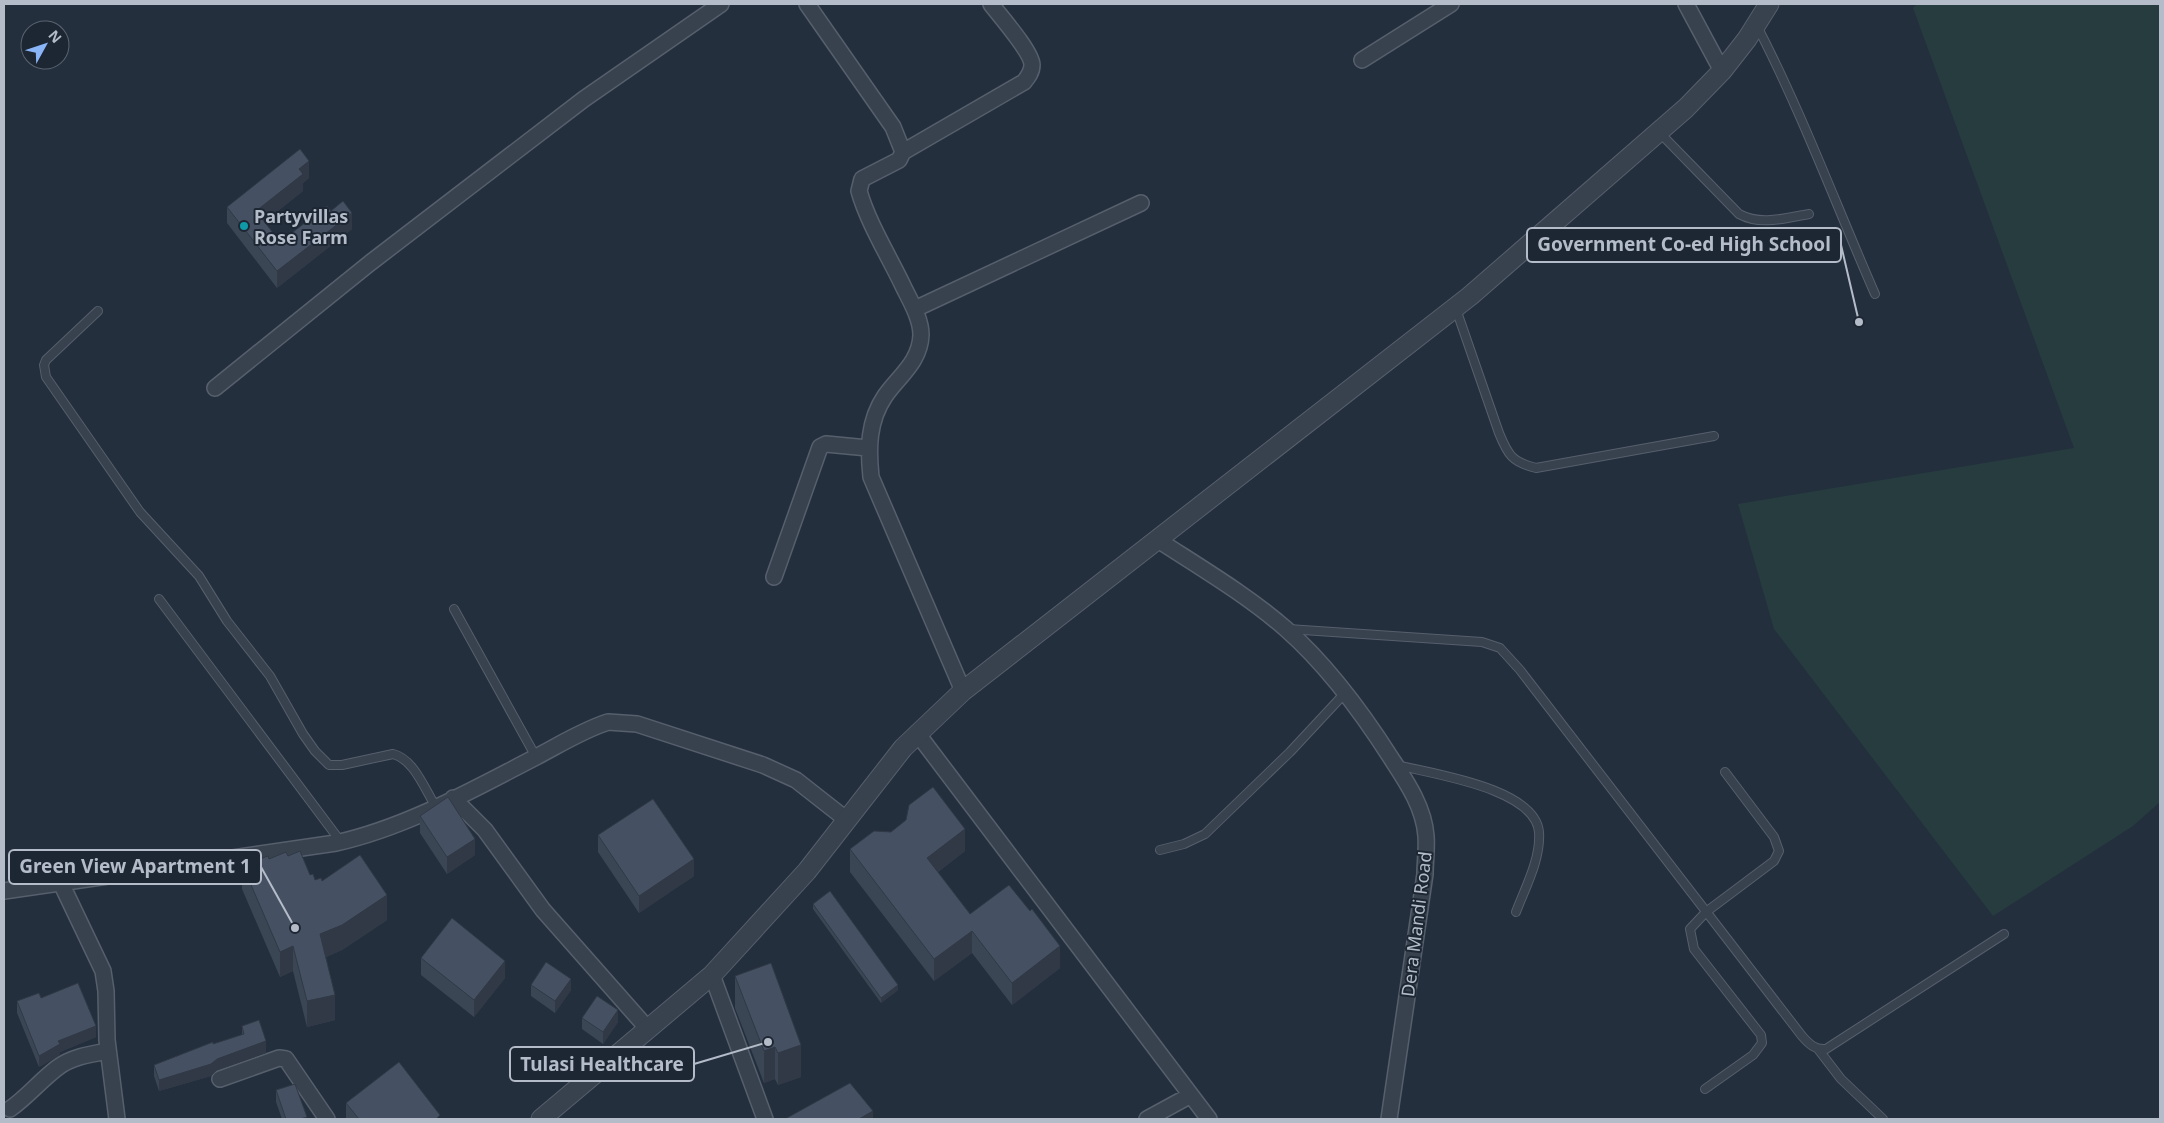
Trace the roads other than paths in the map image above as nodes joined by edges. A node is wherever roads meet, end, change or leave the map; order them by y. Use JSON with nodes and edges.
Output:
{"nodes":[{"id":1,"x":721,"y":4,"type":"edge"},
{"id":2,"x":807,"y":4,"type":"edge"},
{"id":3,"x":991,"y":4,"type":"edge"},
{"id":4,"x":1451,"y":4,"type":"edge"},
{"id":5,"x":1686,"y":4,"type":"edge"},
{"id":6,"x":1768,"y":4,"type":"edge"},
{"id":7,"x":1756,"y":24,"type":"junction"},
{"id":8,"x":1362,"y":60,"type":"dead end"},
{"id":9,"x":1722,"y":71,"type":"junction"},
{"id":10,"x":1658,"y":132,"type":"junction"},
{"id":11,"x":903,"y":152,"type":"junction"},
{"id":12,"x":1141,"y":203,"type":"dead end"},
{"id":13,"x":1809,"y":214,"type":"dead end"},
{"id":14,"x":1875,"y":294,"type":"dead end"},
{"id":15,"x":1456,"y":307,"type":"junction"},
{"id":16,"x":914,"y":309,"type":"junction"},
{"id":17,"x":98,"y":311,"type":"dead end"},
{"id":18,"x":215,"y":388,"type":"dead end"},
{"id":19,"x":1714,"y":436,"type":"dead end"},
{"id":20,"x":868,"y":448,"type":"junction"},
{"id":21,"x":1158,"y":540,"type":"junction"},
{"id":22,"x":774,"y":577,"type":"dead end"},
{"id":23,"x":159,"y":599,"type":"dead end"},
{"id":24,"x":454,"y":609,"type":"dead end"},
{"id":25,"x":1286,"y":629,"type":"junction"},
{"id":26,"x":963,"y":691,"type":"junction"},
{"id":27,"x":1345,"y":693,"type":"junction"},
{"id":28,"x":917,"y":732,"type":"junction"},
{"id":29,"x":536,"y":757,"type":"junction"},
{"id":30,"x":1395,"y":765,"type":"junction"},
{"id":31,"x":1725,"y":772,"type":"dead end"},
{"id":32,"x":453,"y":798,"type":"junction"},
{"id":33,"x":436,"y":807,"type":"junction"},
{"id":34,"x":847,"y":820,"type":"junction"},
{"id":35,"x":341,"y":842,"type":"junction"},
{"id":36,"x":1160,"y":850,"type":"dead end"},
{"id":37,"x":60,"y":881,"type":"junction"},
{"id":38,"x":4,"y":891,"type":"edge"},
{"id":39,"x":1516,"y":912,"type":"dead end"},
{"id":40,"x":1706,"y":912,"type":"junction"},
{"id":41,"x":2004,"y":934,"type":"dead end"},
{"id":42,"x":712,"y":975,"type":"junction"},
{"id":43,"x":648,"y":1029,"type":"junction"},
{"id":44,"x":1818,"y":1049,"type":"junction"},
{"id":45,"x":108,"y":1051,"type":"junction"},
{"id":46,"x":220,"y":1079,"type":"dead end"},
{"id":47,"x":1705,"y":1089,"type":"dead end"},
{"id":48,"x":1191,"y":1095,"type":"junction"},
{"id":49,"x":10,"y":1109,"type":"dead end"},
{"id":50,"x":117,"y":1119,"type":"edge"},
{"id":51,"x":326,"y":1119,"type":"edge"},
{"id":52,"x":541,"y":1119,"type":"edge"},
{"id":53,"x":765,"y":1119,"type":"edge"},
{"id":54,"x":1147,"y":1119,"type":"edge"},
{"id":55,"x":1209,"y":1119,"type":"edge"},
{"id":56,"x":1389,"y":1119,"type":"edge"},
{"id":57,"x":1883,"y":1119,"type":"edge"}],
"edges":[{"from":1,"to":18,"type":"street"},
{"from":2,"to":11,"type":"street"},
{"from":3,"to":11,"type":"street"},
{"from":4,"to":8,"type":"street"},
{"from":5,"to":9,"type":"street"},
{"from":6,"to":7,"type":"street"},
{"from":7,"to":9,"type":"street"},
{"from":7,"to":14,"type":"lane"},
{"from":9,"to":10,"type":"street"},
{"from":10,"to":13,"type":"lane"},
{"from":10,"to":15,"type":"street"},
{"from":11,"to":16,"type":"street"},
{"from":12,"to":16,"type":"street"},
{"from":15,"to":19,"type":"lane"},
{"from":15,"to":21,"type":"street"},
{"from":16,"to":20,"type":"street"},
{"from":17,"to":33,"type":"lane"},
{"from":20,"to":22,"type":"street"},
{"from":20,"to":26,"type":"street"},
{"from":21,"to":25,"type":"street","name":"Dera Mandi Road"},
{"from":21,"to":26,"type":"street"},
{"from":23,"to":35,"type":"lane"},
{"from":24,"to":29,"type":"lane"},
{"from":25,"to":27,"type":"street","name":"Dera Mandi Road"},
{"from":25,"to":40,"type":"lane"},
{"from":26,"to":28,"type":"street"},
{"from":27,"to":30,"type":"street","name":"Dera Mandi Road"},
{"from":27,"to":36,"type":"lane"},
{"from":28,"to":34,"type":"street"},
{"from":28,"to":48,"type":"street"},
{"from":29,"to":32,"type":"street"},
{"from":29,"to":34,"type":"street"},
{"from":30,"to":39,"type":"lane"},
{"from":30,"to":56,"type":"street","name":"Dera Mandi Road"},
{"from":31,"to":40,"type":"lane"},
{"from":32,"to":33,"type":"street"},
{"from":32,"to":43,"type":"street"},
{"from":33,"to":35,"type":"street"},
{"from":34,"to":42,"type":"street"},
{"from":35,"to":37,"type":"street"},
{"from":37,"to":38,"type":"street"},
{"from":37,"to":45,"type":"street"},
{"from":40,"to":44,"type":"lane"},
{"from":40,"to":47,"type":"lane"},
{"from":41,"to":44,"type":"lane"},
{"from":42,"to":43,"type":"street"},
{"from":42,"to":53,"type":"street"},
{"from":43,"to":52,"type":"street"},
{"from":44,"to":57,"type":"lane"},
{"from":45,"to":49,"type":"street"},
{"from":45,"to":50,"type":"street"},
{"from":46,"to":51,"type":"street"},
{"from":48,"to":54,"type":"street"},
{"from":48,"to":55,"type":"street"}]}
